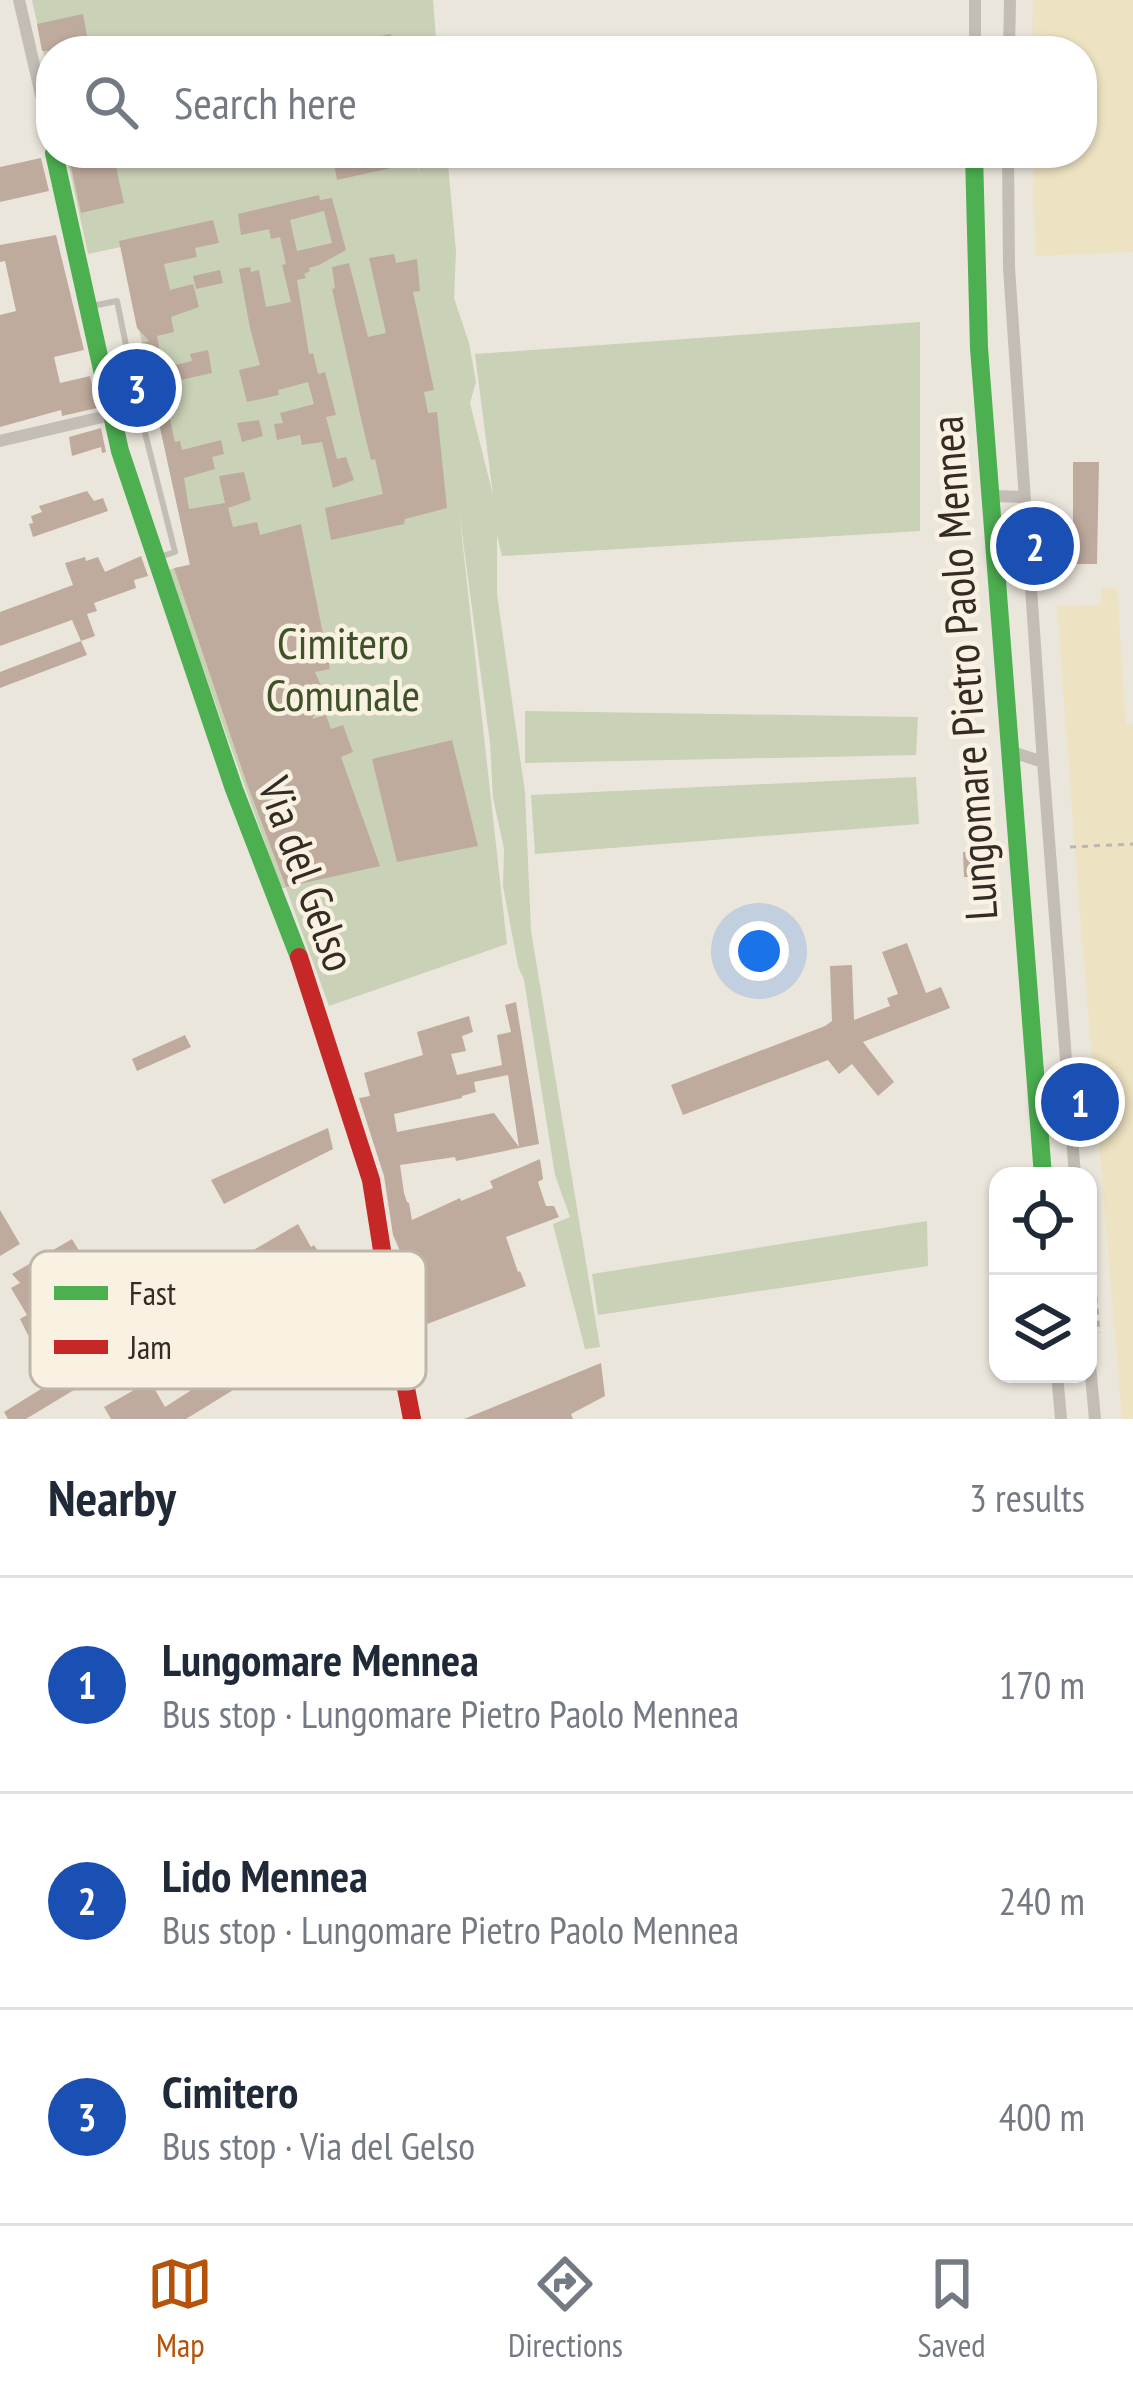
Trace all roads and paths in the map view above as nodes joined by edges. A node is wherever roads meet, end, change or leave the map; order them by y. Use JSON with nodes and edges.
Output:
{"nodes":[{"id":1,"x":19,"y":0,"type":"edge"},
{"id":2,"x":975,"y":0,"type":"edge"},
{"id":3,"x":1010,"y":0,"type":"edge"},
{"id":4,"x":975,"y":36,"type":"edge"},
{"id":5,"x":1009,"y":36,"type":"edge"},
{"id":6,"x":36,"y":73,"type":"edge"},
{"id":7,"x":57,"y":168,"type":"edge"},
{"id":8,"x":974,"y":168,"type":"edge"},
{"id":9,"x":1008,"y":168,"type":"edge"},
{"id":10,"x":88,"y":306,"type":"junction"},
{"id":11,"x":139,"y":409,"type":"junction"},
{"id":12,"x":111,"y":415,"type":"junction"},
{"id":13,"x":0,"y":441,"type":"edge"},
{"id":14,"x":990,"y":496,"type":"junction"},
{"id":15,"x":1024,"y":496,"type":"junction"},
{"id":16,"x":155,"y":559,"type":"junction"},
{"id":17,"x":1010,"y":751,"type":"junction"},
{"id":18,"x":1043,"y":762,"type":"junction"},
{"id":19,"x":1133,"y":844,"type":"edge"},
{"id":20,"x":1070,"y":847,"type":"dead end"},
{"id":21,"x":1069,"y":1094,"type":"junction"},
{"id":22,"x":1037,"y":1095,"type":"junction"},
{"id":23,"x":1041,"y":1167,"type":"edge"},
{"id":24,"x":1075,"y":1167,"type":"edge"},
{"id":25,"x":382,"y":1251,"type":"edge"},
{"id":26,"x":1058,"y":1383,"type":"edge"},
{"id":27,"x":1095,"y":1383,"type":"edge"},
{"id":28,"x":406,"y":1389,"type":"edge"},
{"id":29,"x":412,"y":1419,"type":"edge"},
{"id":30,"x":1061,"y":1419,"type":"edge"},
{"id":31,"x":1095,"y":1419,"type":"edge"}],
"edges":[{"from":1,"to":6,"type":"street"},
{"from":2,"to":4,"type":"street"},
{"from":3,"to":5,"type":"street"},
{"from":7,"to":10,"type":"street","name":"Via del Gelso"},
{"from":8,"to":14,"type":"street","name":"Lungomare Pietro Paolo Mennea"},
{"from":9,"to":15,"type":"street","name":"Lungomare Pietro Paolo Mennea"},
{"from":10,"to":11,"type":"lane"},
{"from":10,"to":12,"type":"street","name":"Via del Gelso"},
{"from":11,"to":12,"type":"lane"},
{"from":11,"to":16,"type":"lane"},
{"from":12,"to":13,"type":"street"},
{"from":12,"to":16,"type":"street","name":"Via del Gelso"},
{"from":14,"to":15,"type":"street"},
{"from":14,"to":17,"type":"street","name":"Lungomare Pietro Paolo Mennea"},
{"from":15,"to":18,"type":"street","name":"Lungomare Pietro Paolo Mennea"},
{"from":16,"to":25,"type":"street","name":"Via del Gelso"},
{"from":17,"to":18,"type":"street"},
{"from":17,"to":22,"type":"street","name":"Lungomare Pietro Paolo Mennea"},
{"from":18,"to":21,"type":"street","name":"Lungomare Pietro Paolo Mennea"},
{"from":19,"to":20,"type":"path"},
{"from":21,"to":22,"type":"street"},
{"from":21,"to":24,"type":"street","name":"Lungomare Pietro Paolo Mennea"},
{"from":22,"to":23,"type":"street","name":"Lungomare Pietro Paolo Mennea"},
{"from":26,"to":30,"type":"street"},
{"from":27,"to":31,"type":"street"},
{"from":28,"to":29,"type":"street","name":"Via del Gelso"}]}
